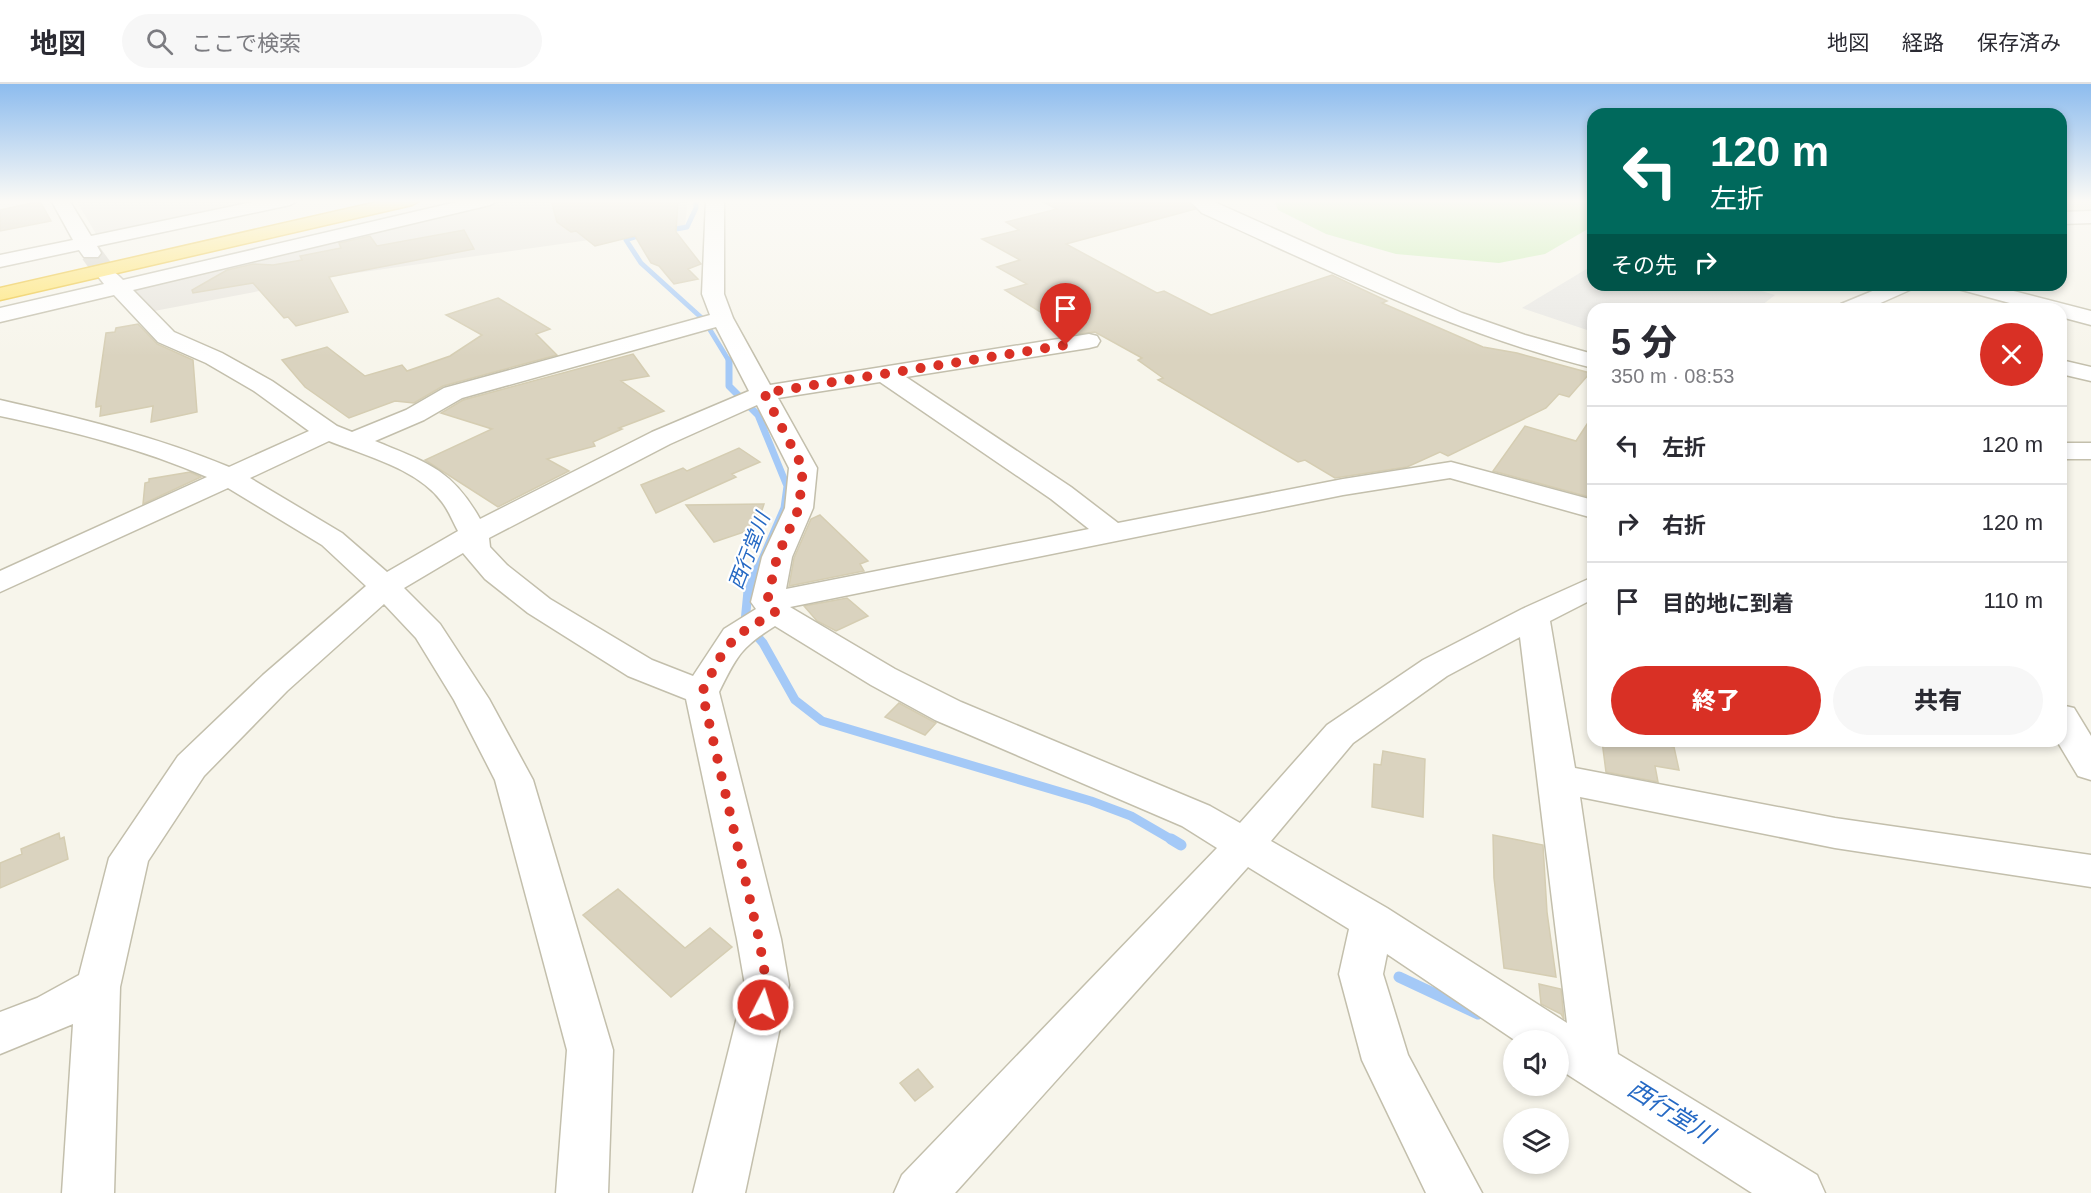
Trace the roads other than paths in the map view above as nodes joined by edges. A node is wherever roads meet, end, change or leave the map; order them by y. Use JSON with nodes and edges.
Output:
{"nodes":[{"id":1,"x":92,"y":252,"type":"tunnel mouth"},
{"id":2,"x":135,"y":252,"type":"edge"},
{"id":3,"x":136,"y":252,"type":"edge"},
{"id":4,"x":174,"y":252,"type":"edge"},
{"id":5,"x":185,"y":252,"type":"edge"},
{"id":6,"x":714,"y":252,"type":"edge"},
{"id":7,"x":1305,"y":252,"type":"edge"},
{"id":8,"x":0,"y":261,"type":"edge"},
{"id":9,"x":99,"y":264,"type":"junction"},
{"id":10,"x":0,"y":282,"type":"edge"},
{"id":11,"x":1892,"y":291,"type":"edge"},
{"id":12,"x":1988,"y":291,"type":"edge"},
{"id":13,"x":0,"y":294,"type":"edge"},
{"id":14,"x":1865,"y":303,"type":"edge"},
{"id":15,"x":2033,"y":303,"type":"edge"},
{"id":16,"x":2067,"y":312,"type":"edge"},
{"id":17,"x":0,"y":315,"type":"edge"},
{"id":18,"x":2091,"y":318,"type":"edge"},
{"id":19,"x":711,"y":321,"type":"junction"},
{"id":20,"x":1089,"y":342,"type":"dead end"},
{"id":21,"x":1587,"y":359,"type":"edge"},
{"id":22,"x":2067,"y":368,"type":"edge"},
{"id":23,"x":885,"y":374,"type":"junction"},
{"id":24,"x":2091,"y":374,"type":"edge"},
{"id":25,"x":751,"y":399,"type":"junction"},
{"id":26,"x":0,"y":408,"type":"edge"},
{"id":27,"x":341,"y":436,"type":"junction"},
{"id":28,"x":2067,"y":451,"type":"edge"},
{"id":29,"x":2091,"y":451,"type":"edge"},
{"id":30,"x":229,"y":477,"type":"junction"},
{"id":31,"x":1587,"y":507,"type":"edge"},
{"id":32,"x":1112,"y":533,"type":"junction"},
{"id":33,"x":474,"y":534,"type":"junction"},
{"id":34,"x":0,"y":583,"type":"edge"},
{"id":35,"x":385,"y":586,"type":"junction"},
{"id":36,"x":1587,"y":589,"type":"edge"},
{"id":37,"x":771,"y":607,"type":"junction"},
{"id":38,"x":1533,"y":616,"type":"junction"},
{"id":39,"x":702,"y":692,"type":"junction"},
{"id":40,"x":2067,"y":727,"type":"edge"},
{"id":41,"x":2091,"y":766,"type":"edge"},
{"id":42,"x":1558,"y":778,"type":"junction"},
{"id":43,"x":1245,"y":844,"type":"junction"},
{"id":44,"x":2091,"y":871,"type":"edge"},
{"id":45,"x":1366,"y":947,"type":"junction"},
{"id":46,"x":98,"y":987,"type":"junction"},
{"id":47,"x":0,"y":1033,"type":"edge"},
{"id":48,"x":1570,"y":1051,"type":"edge"},
{"id":49,"x":88,"y":1193,"type":"edge"},
{"id":50,"x":582,"y":1193,"type":"edge"},
{"id":51,"x":719,"y":1193,"type":"edge"},
{"id":52,"x":920,"y":1193,"type":"edge"},
{"id":53,"x":1456,"y":1193,"type":"edge"},
{"id":54,"x":1799,"y":1193,"type":"edge"}],
"edges":[{"from":1,"to":9,"type":"street"},
{"from":2,"to":10,"type":"highway"},
{"from":3,"to":9,"type":"street"},
{"from":4,"to":9,"type":"street"},
{"from":5,"to":13,"type":"highway"},
{"from":6,"to":19,"type":"street"},
{"from":7,"to":21,"type":"street"},
{"from":8,"to":9,"type":"street"},
{"from":9,"to":17,"type":"street"},
{"from":9,"to":27,"type":"street"},
{"from":11,"to":14,"type":"street"},
{"from":12,"to":15,"type":"street"},
{"from":16,"to":18,"type":"street"},
{"from":19,"to":25,"type":"street"},
{"from":19,"to":27,"type":"street"},
{"from":20,"to":23,"type":"street"},
{"from":22,"to":24,"type":"street"},
{"from":23,"to":25,"type":"street"},
{"from":23,"to":32,"type":"street"},
{"from":25,"to":33,"type":"street"},
{"from":25,"to":37,"type":"street"},
{"from":26,"to":30,"type":"street"},
{"from":27,"to":30,"type":"street"},
{"from":27,"to":33,"type":"street"},
{"from":28,"to":29,"type":"street"},
{"from":30,"to":34,"type":"street"},
{"from":30,"to":35,"type":"street"},
{"from":31,"to":32,"type":"street"},
{"from":32,"to":37,"type":"street"},
{"from":33,"to":35,"type":"street"},
{"from":33,"to":39,"type":"street"},
{"from":35,"to":46,"type":"street"},
{"from":35,"to":50,"type":"street"},
{"from":36,"to":38,"type":"street"},
{"from":37,"to":39,"type":"street"},
{"from":37,"to":43,"type":"street"},
{"from":38,"to":42,"type":"street"},
{"from":38,"to":43,"type":"street"},
{"from":39,"to":51,"type":"street"},
{"from":40,"to":41,"type":"street"},
{"from":42,"to":44,"type":"street"},
{"from":42,"to":48,"type":"street"},
{"from":43,"to":45,"type":"street"},
{"from":43,"to":52,"type":"street"},
{"from":45,"to":48,"type":"street"},
{"from":45,"to":53,"type":"street"},
{"from":46,"to":47,"type":"street"},
{"from":46,"to":49,"type":"street"},
{"from":48,"to":54,"type":"street"}]}
